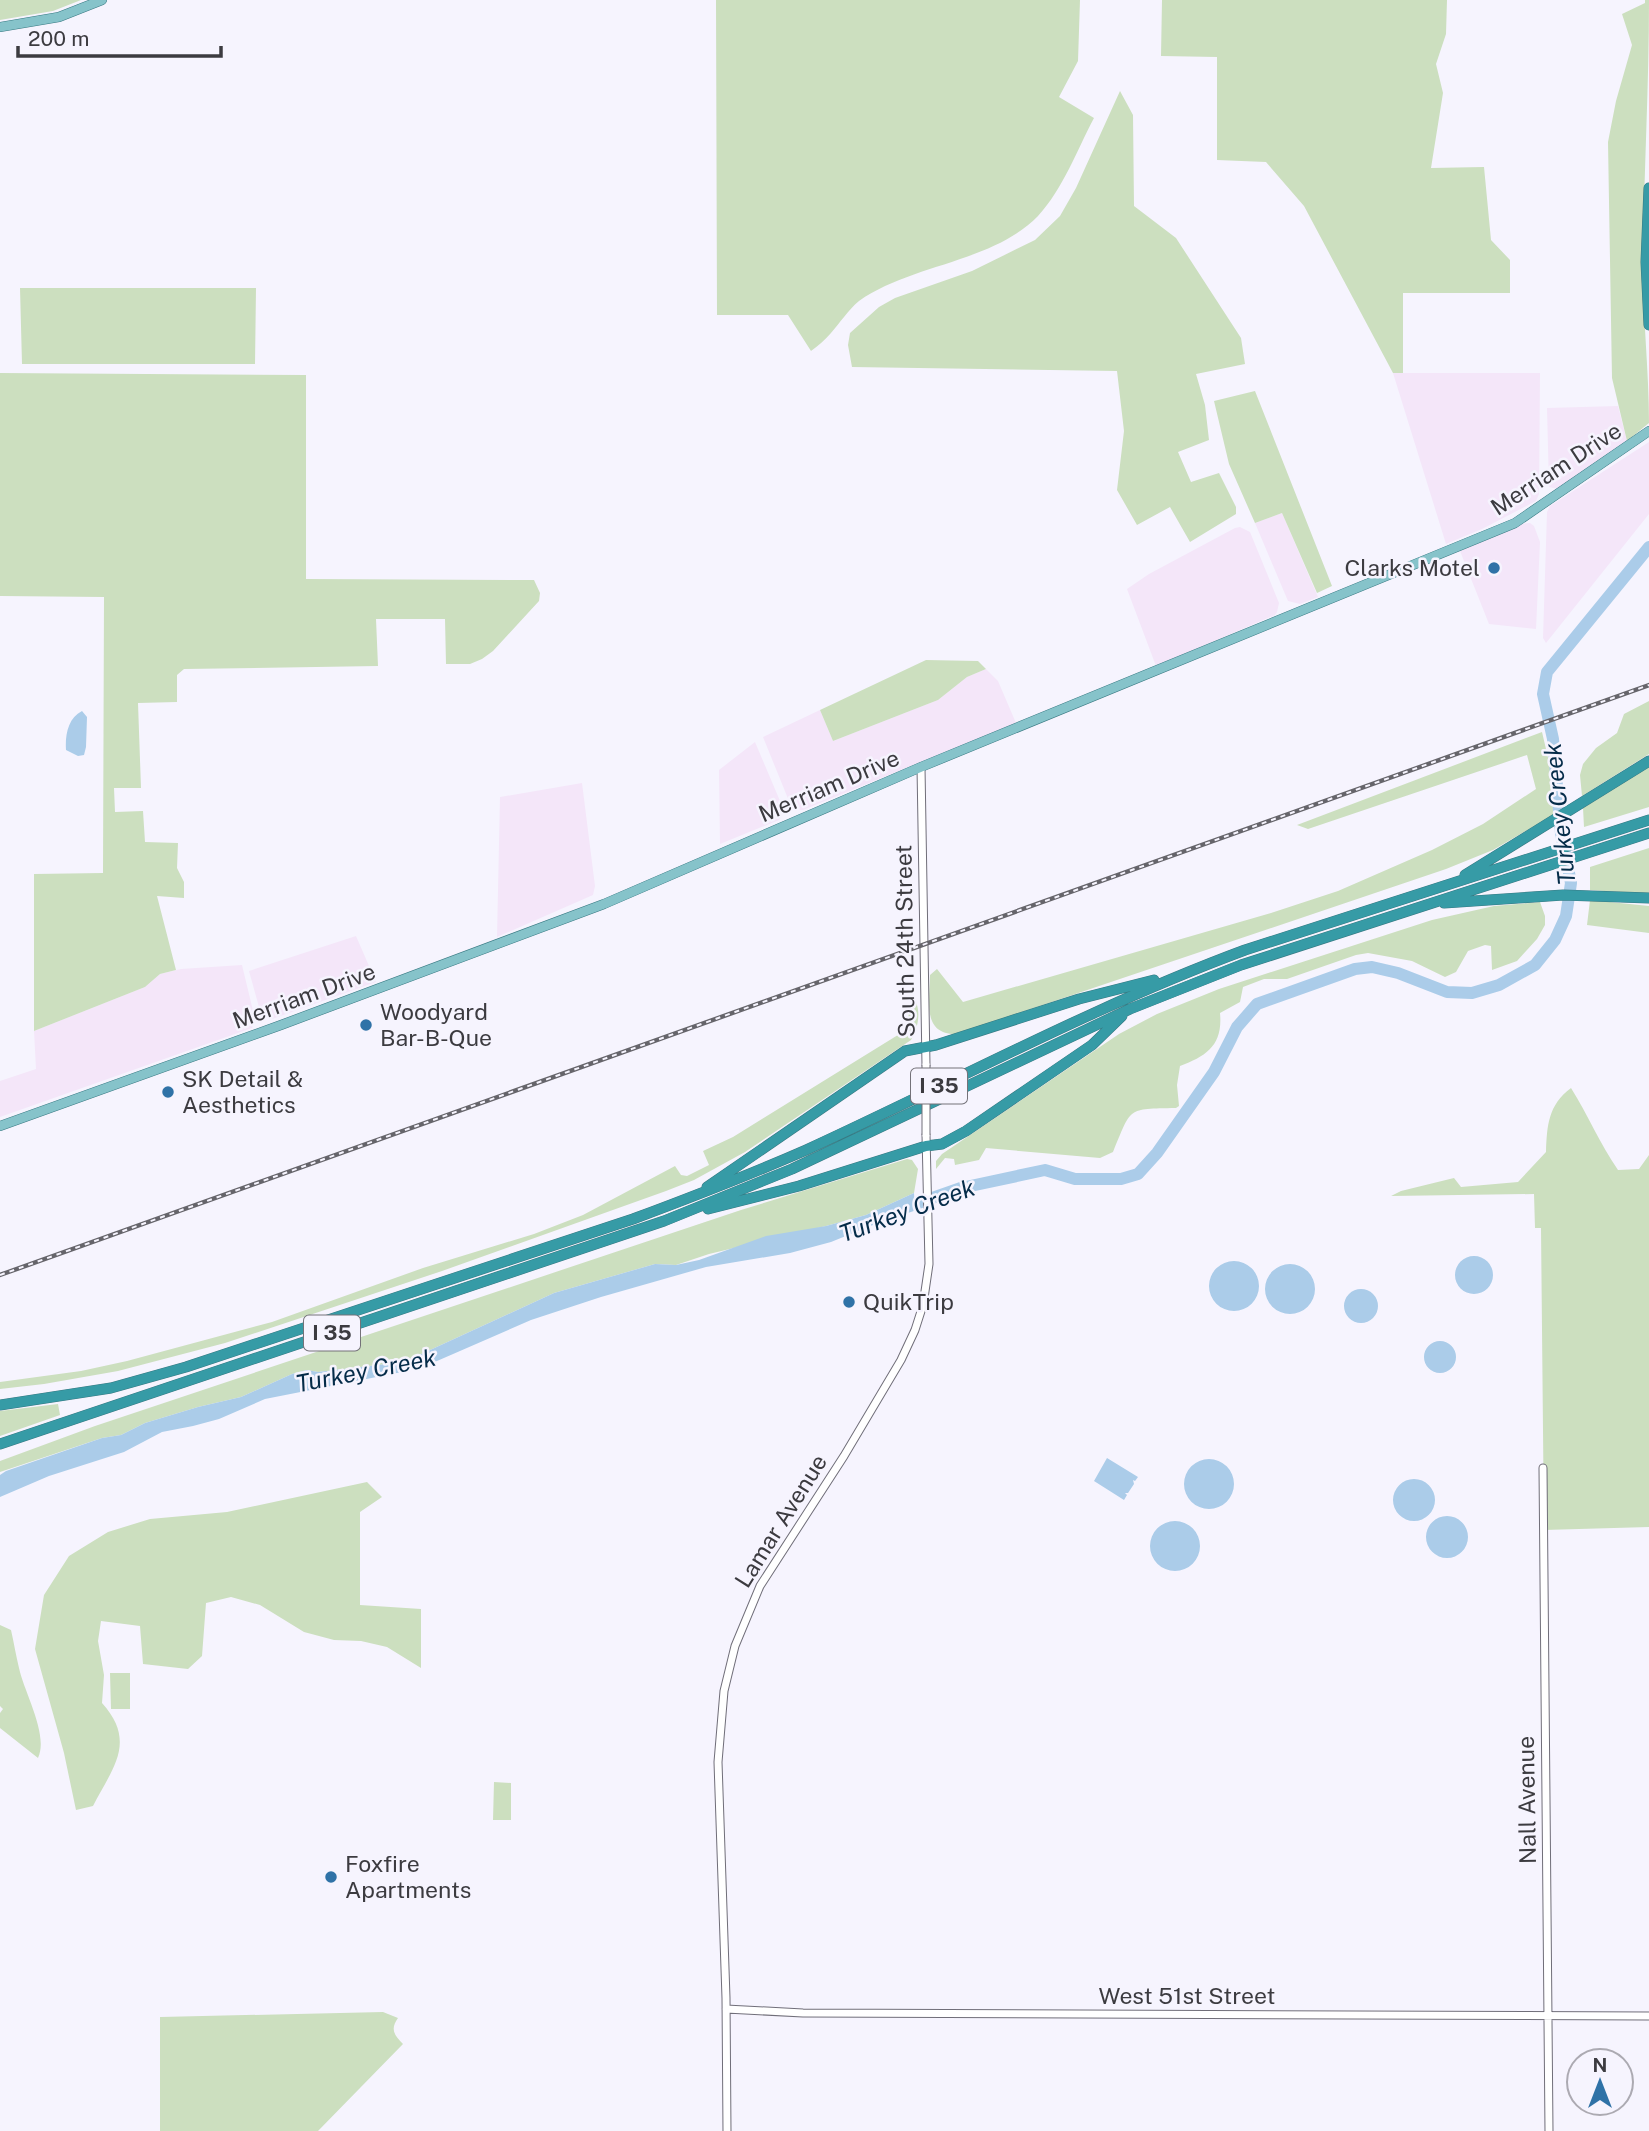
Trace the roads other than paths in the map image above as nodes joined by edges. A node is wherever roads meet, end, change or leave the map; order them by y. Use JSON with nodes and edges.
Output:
{"nodes":[{"id":1,"x":102,"y":0,"type":"edge"},
{"id":2,"x":0,"y":27,"type":"edge"},
{"id":3,"x":1649,"y":188,"type":"edge"},
{"id":4,"x":1649,"y":325,"type":"edge"},
{"id":5,"x":1649,"y":431,"type":"edge"},
{"id":6,"x":1649,"y":761,"type":"edge"},
{"id":7,"x":921,"y":767,"type":"junction"},
{"id":8,"x":1649,"y":820,"type":"edge"},
{"id":9,"x":1649,"y":833,"type":"edge"},
{"id":10,"x":1450,"y":884,"type":"junction"},
{"id":11,"x":1649,"y":898,"type":"edge"},
{"id":12,"x":1429,"y":904,"type":"junction"},
{"id":13,"x":1182,"y":974,"type":"junction"},
{"id":14,"x":1130,"y":1009,"type":"junction"},
{"id":15,"x":926,"y":1048,"type":"junction"},
{"id":16,"x":0,"y":1126,"type":"edge"},
{"id":17,"x":926,"y":1146,"type":"junction"},
{"id":18,"x":694,"y":1196,"type":"junction"},
{"id":19,"x":928,"y":1199,"type":"joint"},
{"id":20,"x":664,"y":1221,"type":"junction"},
{"id":21,"x":0,"y":1405,"type":"edge"},
{"id":22,"x":0,"y":1444,"type":"edge"},
{"id":23,"x":1543,"y":1468,"type":"dead end"},
{"id":24,"x":726,"y":2009,"type":"junction"},
{"id":25,"x":1649,"y":2016,"type":"edge"},
{"id":26,"x":1549,"y":2017,"type":"junction"},
{"id":27,"x":726,"y":2131,"type":"edge"},
{"id":28,"x":1549,"y":2131,"type":"edge"}],
"edges":[{"from":1,"to":2,"type":"main road"},
{"from":3,"to":4,"type":"highway"},
{"from":5,"to":7,"type":"main road","name":"Merriam Drive"},
{"from":6,"to":10,"type":"highway"},
{"from":7,"to":15,"type":"street","name":"South 24th Street"},
{"from":7,"to":16,"type":"main road","name":"Merriam Drive"},
{"from":8,"to":10,"type":"highway","number":"I 35"},
{"from":9,"to":12,"type":"highway","number":"I 35"},
{"from":10,"to":13,"type":"highway","number":"I 35"},
{"from":11,"to":12,"type":"highway"},
{"from":12,"to":14,"type":"highway","number":"I 35"},
{"from":13,"to":15,"type":"highway"},
{"from":13,"to":18,"type":"highway","number":"I 35"},
{"from":14,"to":17,"type":"highway"},
{"from":14,"to":20,"type":"highway","number":"I 35"},
{"from":15,"to":17,"type":"street","name":"South 24th Street","bridge":true},
{"from":15,"to":18,"type":"highway"},
{"from":17,"to":19,"type":"street","name":"South 24th Street"},
{"from":17,"to":20,"type":"highway"},
{"from":18,"to":21,"type":"highway","number":"I 35"},
{"from":19,"to":24,"type":"street","name":"Lamar Avenue"},
{"from":20,"to":22,"type":"highway","number":"I 35"},
{"from":23,"to":26,"type":"street","name":"Nall Avenue"},
{"from":24,"to":26,"type":"street","name":"West 51st Street"},
{"from":24,"to":27,"type":"street","name":"Lamar Avenue"},
{"from":25,"to":26,"type":"street","name":"West 51st Street"},
{"from":26,"to":28,"type":"street","name":"Nall Avenue"}]}
